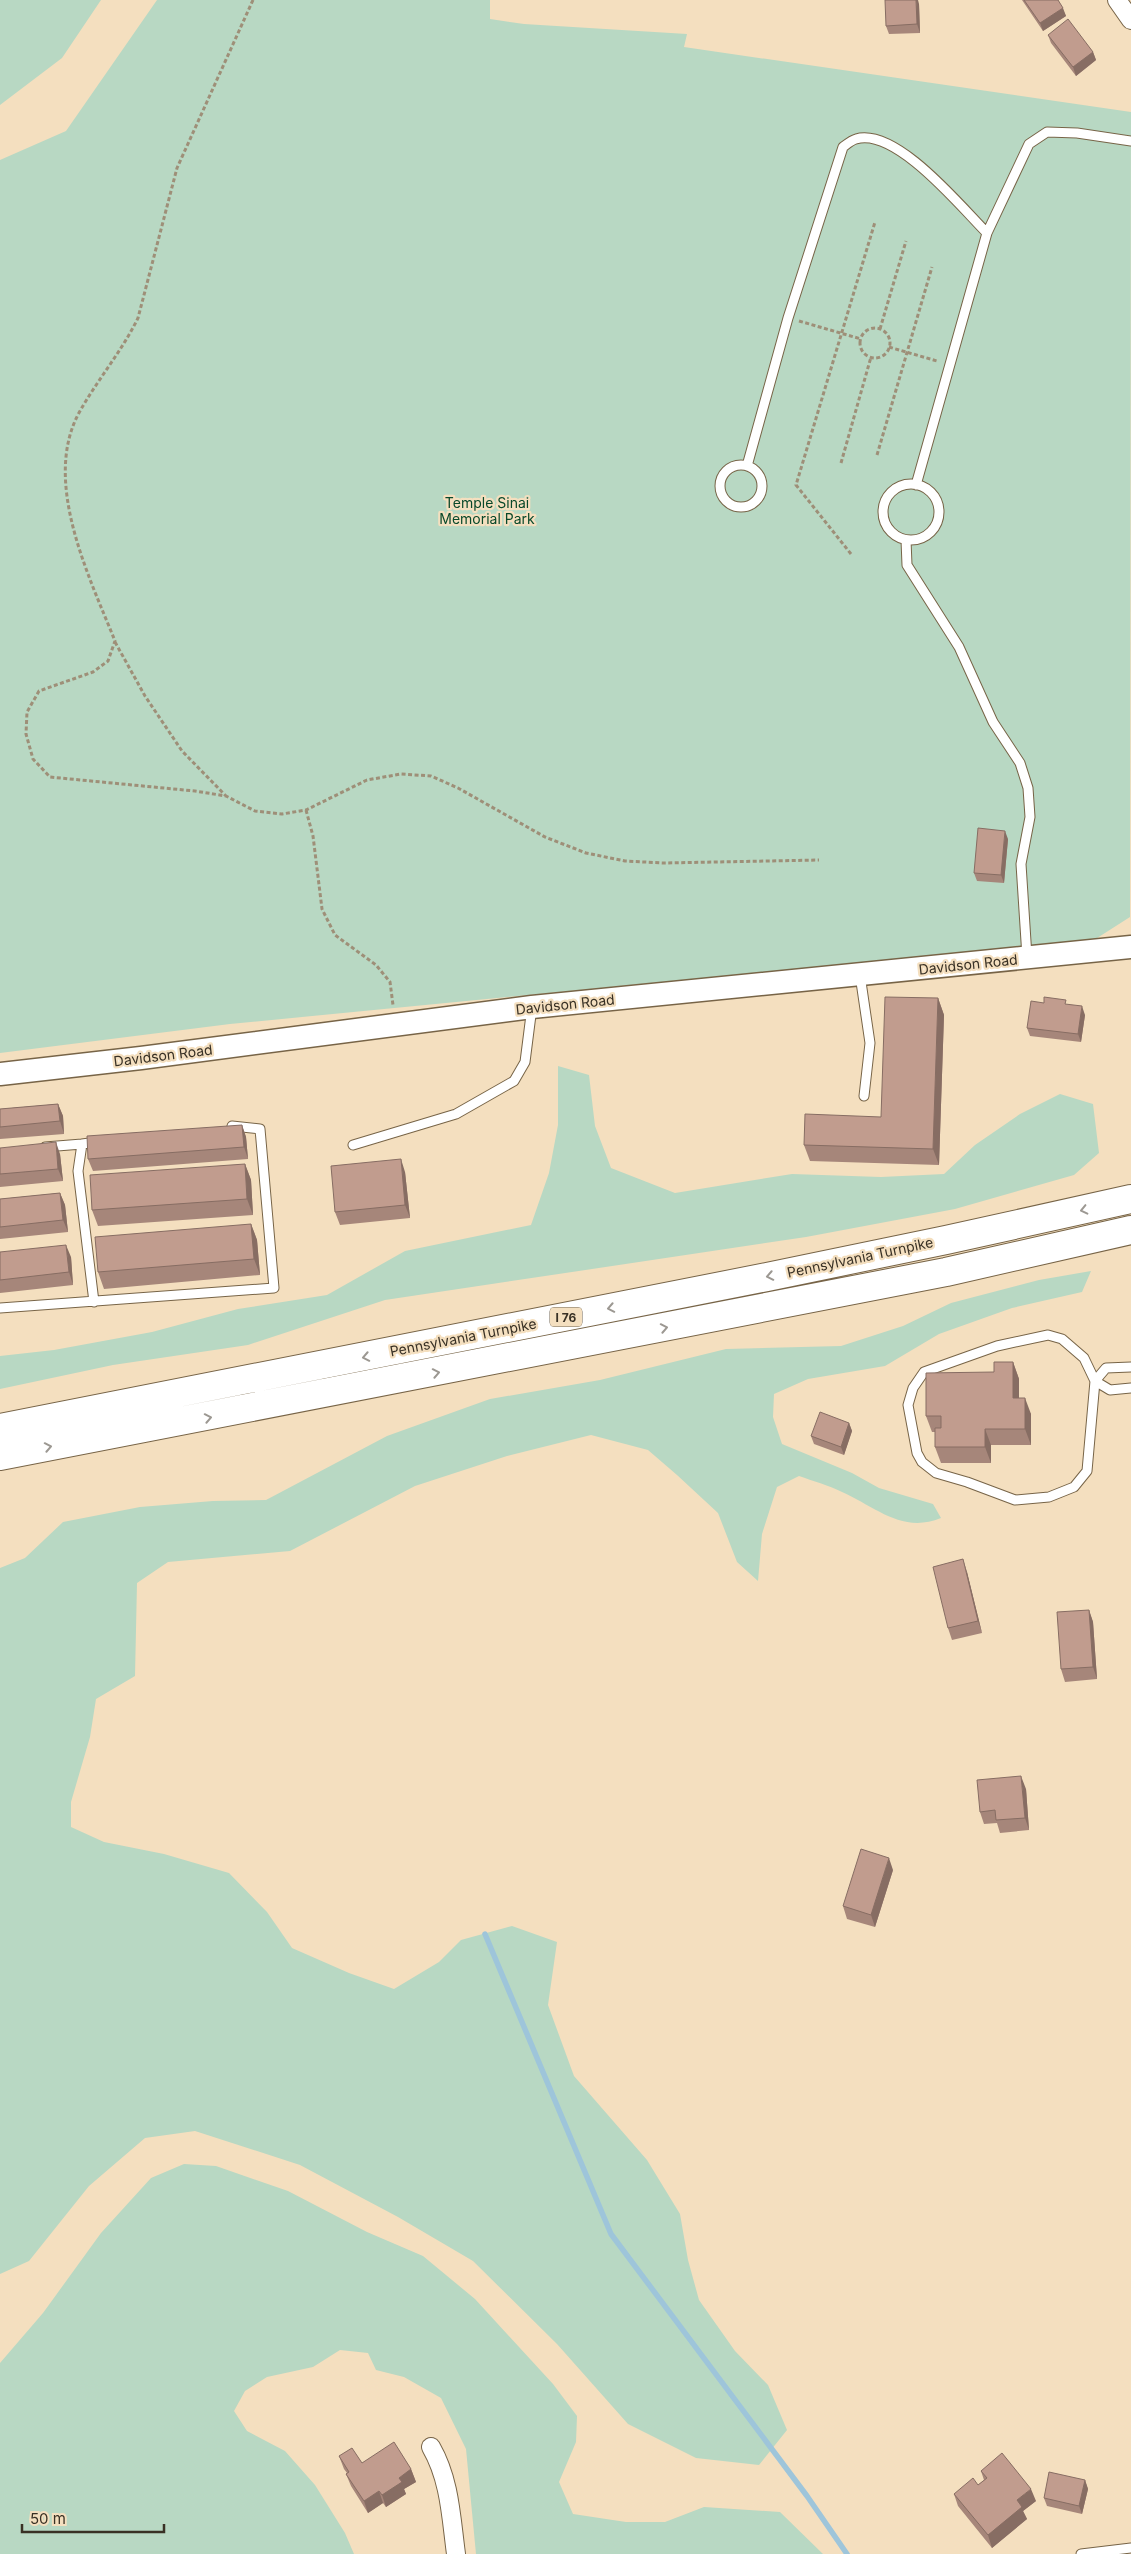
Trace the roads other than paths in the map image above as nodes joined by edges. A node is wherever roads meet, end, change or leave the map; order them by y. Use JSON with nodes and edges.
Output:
{"nodes":[{"id":1,"x":1117,"y":0,"type":"edge"},
{"id":2,"x":1131,"y":20,"type":"edge"},
{"id":3,"x":1131,"y":141,"type":"edge"},
{"id":4,"x":987,"y":233,"type":"junction"},
{"id":5,"x":747,"y":466,"type":"junction"},
{"id":6,"x":916,"y":485,"type":"junction"},
{"id":7,"x":906,"y":540,"type":"junction"},
{"id":8,"x":1131,"y":947,"type":"edge"},
{"id":9,"x":1027,"y":958,"type":"junction"},
{"id":10,"x":860,"y":975,"type":"junction"},
{"id":11,"x":532,"y":1007,"type":"junction"},
{"id":12,"x":0,"y":1074,"type":"edge"},
{"id":13,"x":864,"y":1096,"type":"dead end"},
{"id":14,"x":219,"y":1127,"type":"edge"},
{"id":15,"x":111,"y":1140,"type":"edge"},
{"id":16,"x":82,"y":1144,"type":"junction"},
{"id":17,"x":353,"y":1145,"type":"dead end"},
{"id":18,"x":36,"y":1148,"type":"edge"},
{"id":19,"x":1131,"y":1198,"type":"edge"},
{"id":20,"x":1131,"y":1230,"type":"edge"},
{"id":21,"x":94,"y":1302,"type":"junction"},
{"id":22,"x":0,"y":1308,"type":"edge"},
{"id":23,"x":1131,"y":1367,"type":"edge"},
{"id":24,"x":1095,"y":1381,"type":"junction"},
{"id":25,"x":1131,"y":1388,"type":"edge"},
{"id":26,"x":0,"y":1428,"type":"edge"},
{"id":27,"x":0,"y":1456,"type":"edge"},
{"id":28,"x":431,"y":2447,"type":"dead end"},
{"id":29,"x":1131,"y":2548,"type":"edge"},
{"id":30,"x":456,"y":2554,"type":"edge"},
{"id":31,"x":1081,"y":2554,"type":"edge"}],
"edges":[{"from":1,"to":2,"type":"street"},
{"from":3,"to":4,"type":"lane"},
{"from":4,"to":5,"type":"lane"},
{"from":4,"to":6,"type":"lane"},
{"from":5,"to":5,"type":"lane"},
{"from":6,"to":7,"type":"lane"},
{"from":6,"to":7,"type":"lane"},
{"from":7,"to":9,"type":"lane"},
{"from":8,"to":9,"type":"street","name":"Davidson Road"},
{"from":9,"to":10,"type":"street","name":"Davidson Road"},
{"from":10,"to":11,"type":"street","name":"Davidson Road"},
{"from":10,"to":13,"type":"lane"},
{"from":11,"to":12,"type":"street","name":"Davidson Road"},
{"from":11,"to":17,"type":"lane"},
{"from":14,"to":21,"type":"lane"},
{"from":15,"to":16,"type":"lane"},
{"from":16,"to":18,"type":"lane"},
{"from":16,"to":21,"type":"lane"},
{"from":19,"to":26,"type":"highway","name":"Pennsylvania Turnpike","number":"I 76","one_way":true},
{"from":27,"to":20,"type":"highway","number":"I 76","one_way":true},
{"from":21,"to":22,"type":"lane"},
{"from":23,"to":24,"type":"lane"},
{"from":24,"to":24,"type":"lane"},
{"from":24,"to":25,"type":"lane"},
{"from":28,"to":30,"type":"street"},
{"from":29,"to":31,"type":"lane"}]}
